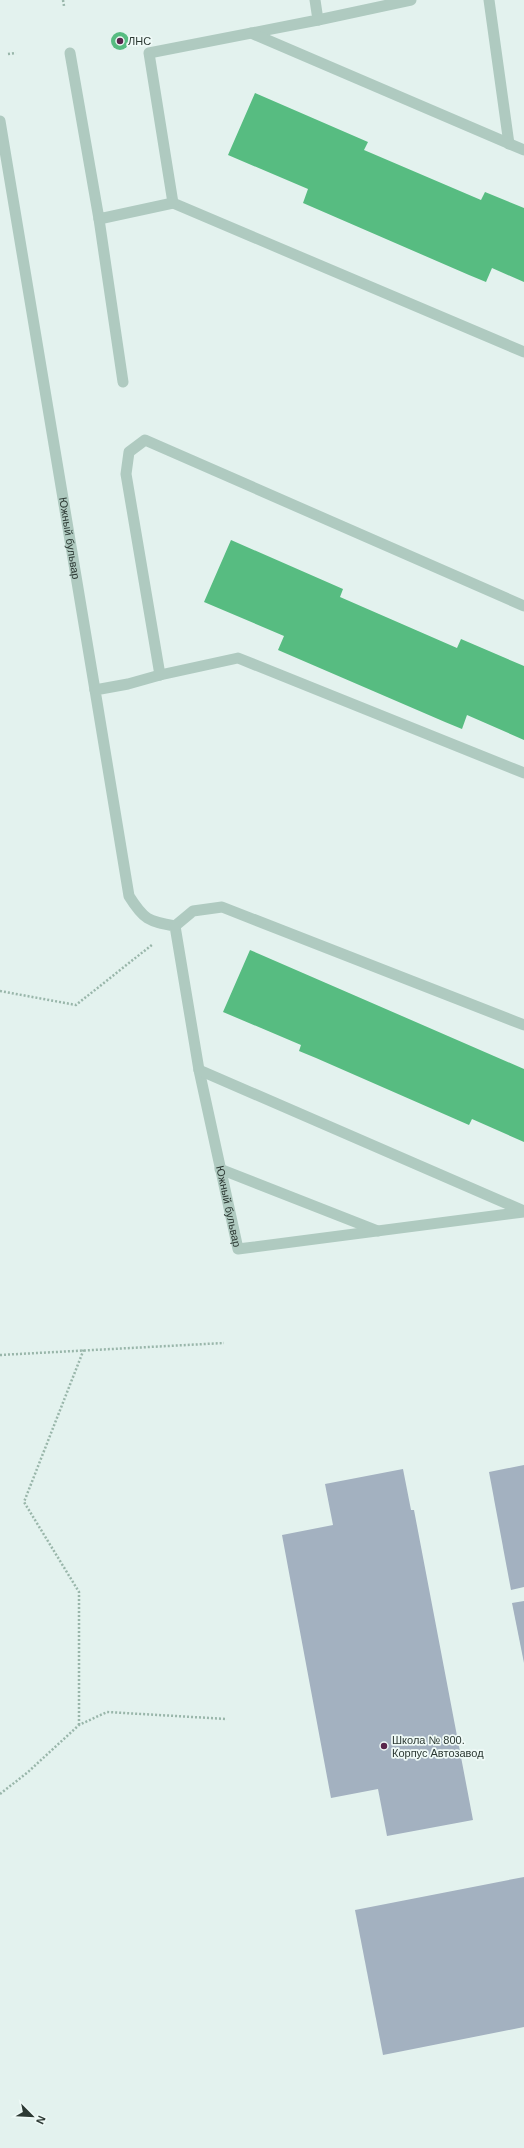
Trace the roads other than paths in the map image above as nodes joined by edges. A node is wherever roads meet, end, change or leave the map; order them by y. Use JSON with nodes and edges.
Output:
{"nodes":[{"id":1,"x":315,"y":0,"type":"edge"},
{"id":2,"x":411,"y":0,"type":"edge"},
{"id":3,"x":489,"y":0,"type":"edge"},
{"id":4,"x":318,"y":20,"type":"junction"},
{"id":5,"x":251,"y":33,"type":"junction"},
{"id":6,"x":70,"y":53,"type":"dead end"},
{"id":7,"x":0,"y":121,"type":"edge"},
{"id":8,"x":509,"y":144,"type":"junction"},
{"id":9,"x":524,"y":150,"type":"edge"},
{"id":10,"x":173,"y":203,"type":"junction"},
{"id":11,"x":99,"y":219,"type":"junction"},
{"id":12,"x":524,"y":352,"type":"edge"},
{"id":13,"x":123,"y":382,"type":"dead end"},
{"id":14,"x":524,"y":606,"type":"edge"},
{"id":15,"x":160,"y":675,"type":"junction"},
{"id":16,"x":95,"y":690,"type":"junction"},
{"id":17,"x":524,"y":773,"type":"edge"},
{"id":18,"x":176,"y":926,"type":"junction"},
{"id":19,"x":524,"y":1025,"type":"edge"},
{"id":20,"x":199,"y":1070,"type":"junction"},
{"id":21,"x":220,"y":1169,"type":"junction"},
{"id":22,"x":524,"y":1212,"type":"edge"},
{"id":23,"x":378,"y":1231,"type":"junction"}],
"edges":[{"from":1,"to":4,"type":"street"},
{"from":2,"to":4,"type":"street"},
{"from":3,"to":8,"type":"street"},
{"from":4,"to":5,"type":"street"},
{"from":5,"to":8,"type":"street"},
{"from":5,"to":10,"type":"street"},
{"from":6,"to":11,"type":"street"},
{"from":7,"to":16,"type":"street","name":"Южный бульвар"},
{"from":8,"to":9,"type":"street"},
{"from":10,"to":11,"type":"street"},
{"from":10,"to":12,"type":"street"},
{"from":11,"to":13,"type":"street"},
{"from":14,"to":15,"type":"street"},
{"from":15,"to":16,"type":"street"},
{"from":15,"to":17,"type":"street"},
{"from":16,"to":18,"type":"street","name":"Южный бульвар"},
{"from":18,"to":19,"type":"street"},
{"from":18,"to":20,"type":"street","name":"Южный бульвар"},
{"from":20,"to":21,"type":"street","name":"Южный бульвар"},
{"from":20,"to":22,"type":"street"},
{"from":21,"to":23,"type":"street"},
{"from":21,"to":23,"type":"street","name":"Южный бульвар"},
{"from":22,"to":23,"type":"street","name":"Южный бульвар"}]}
